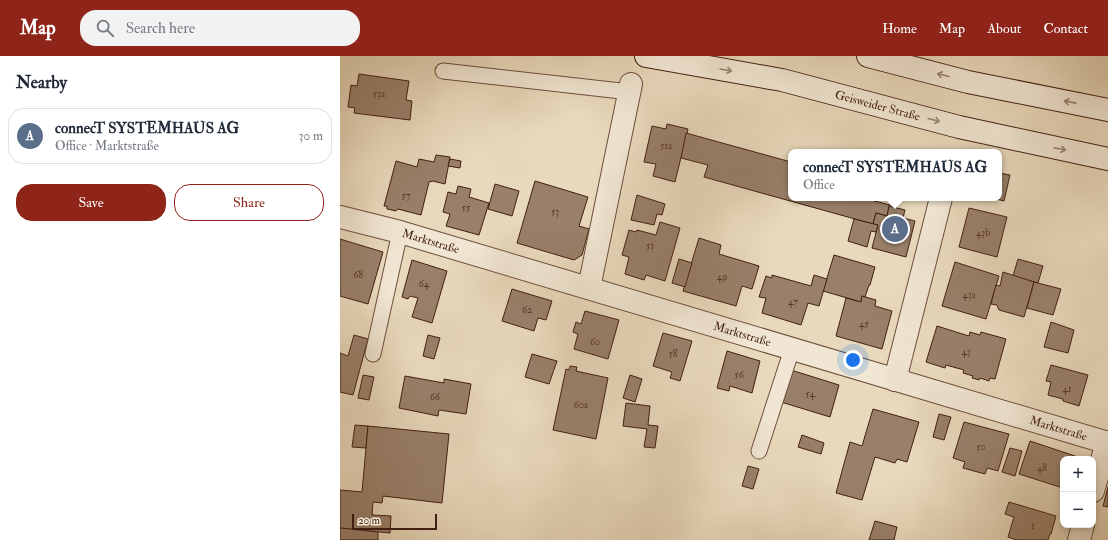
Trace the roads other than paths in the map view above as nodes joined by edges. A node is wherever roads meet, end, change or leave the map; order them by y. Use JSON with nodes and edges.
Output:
{"nodes":[{"id":1,"x":646,"y":56,"type":"edge"},
{"id":2,"x":868,"y":56,"type":"edge"},
{"id":3,"x":443,"y":71,"type":"dead end"},
{"id":4,"x":631,"y":88,"type":"joint"},
{"id":5,"x":1108,"y":110,"type":"edge"},
{"id":6,"x":1108,"y":159,"type":"edge"},
{"id":7,"x":940,"y":201,"type":"edge"},
{"id":8,"x":340,"y":217,"type":"edge"},
{"id":9,"x":400,"y":232,"type":"junction"},
{"id":10,"x":589,"y":288,"type":"junction"},
{"id":11,"x":792,"y":349,"type":"junction"},
{"id":12,"x":374,"y":354,"type":"dead end"},
{"id":13,"x":894,"y":380,"type":"junction"},
{"id":14,"x":1107,"y":443,"type":"edge"},
{"id":15,"x":760,"y":451,"type":"dead end"},
{"id":16,"x":1096,"y":481,"type":"edge"},
{"id":17,"x":1082,"y":528,"type":"edge"},
{"id":18,"x":1079,"y":540,"type":"edge"}],
"edges":[{"from":1,"to":6,"type":"street","name":"Geisweider Straße","one_way":true},
{"from":5,"to":2,"type":"street","one_way":true},
{"from":3,"to":4,"type":"lane"},
{"from":4,"to":10,"type":"street"},
{"from":7,"to":13,"type":"street"},
{"from":8,"to":9,"type":"street","name":"Marktstraße"},
{"from":9,"to":10,"type":"street","name":"Marktstraße"},
{"from":9,"to":12,"type":"lane"},
{"from":10,"to":11,"type":"street","name":"Marktstraße"},
{"from":11,"to":13,"type":"street","name":"Marktstraße"},
{"from":11,"to":15,"type":"lane"},
{"from":13,"to":14,"type":"street","name":"Marktstraße"},
{"from":14,"to":16,"type":"street"},
{"from":17,"to":18,"type":"street"}]}
